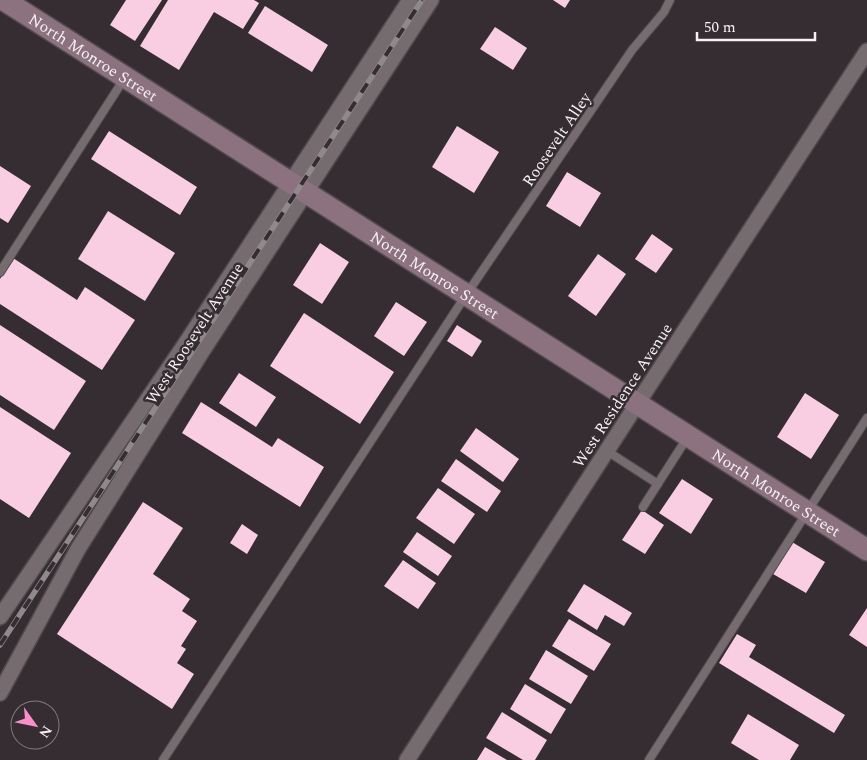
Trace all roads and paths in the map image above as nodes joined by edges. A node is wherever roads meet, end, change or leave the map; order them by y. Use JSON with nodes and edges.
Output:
{"nodes":[{"id":1,"x":4,"y":0,"type":"edge"},
{"id":2,"x":410,"y":0,"type":"edge"},
{"id":3,"x":431,"y":0,"type":"edge"},
{"id":4,"x":670,"y":0,"type":"edge"},
{"id":5,"x":867,"y":51,"type":"edge"},
{"id":6,"x":125,"y":77,"type":"junction"},
{"id":7,"x":298,"y":188,"type":"junction"},
{"id":8,"x":0,"y":272,"type":"edge"},
{"id":9,"x":466,"y":294,"type":"junction"},
{"id":10,"x":637,"y":404,"type":"junction"},
{"id":11,"x":867,"y":418,"type":"edge"},
{"id":12,"x":688,"y":436,"type":"junction"},
{"id":13,"x":606,"y":451,"type":"junction"},
{"id":14,"x":658,"y":484,"type":"junction"},
{"id":15,"x":643,"y":507,"type":"dead end"},
{"id":16,"x":806,"y":512,"type":"junction"},
{"id":17,"x":867,"y":550,"type":"edge"},
{"id":18,"x":0,"y":617,"type":"edge"},
{"id":19,"x":0,"y":693,"type":"edge"},
{"id":20,"x":163,"y":760,"type":"edge"},
{"id":21,"x":407,"y":760,"type":"edge"},
{"id":22,"x":649,"y":760,"type":"edge"}],
"edges":[{"from":1,"to":6,"type":"main road","name":"North Monroe Street"},
{"from":2,"to":7,"type":"street","name":"West Roosevelt Avenue"},
{"from":3,"to":7,"type":"street","name":"West Roosevelt Avenue"},
{"from":4,"to":9,"type":"lane","name":"Roosevelt Alley"},
{"from":5,"to":10,"type":"street","name":"West Residence Avenue"},
{"from":6,"to":7,"type":"main road","name":"North Monroe Street"},
{"from":6,"to":8,"type":"lane"},
{"from":7,"to":9,"type":"main road","name":"North Monroe Street"},
{"from":7,"to":18,"type":"street","name":"West Roosevelt Avenue"},
{"from":7,"to":19,"type":"street","name":"West Roosevelt Avenue"},
{"from":9,"to":10,"type":"main road","name":"North Monroe Street"},
{"from":9,"to":20,"type":"lane","name":"Roosevelt Alley"},
{"from":10,"to":12,"type":"main road","name":"North Monroe Street"},
{"from":10,"to":13,"type":"street","name":"West Residence Avenue"},
{"from":11,"to":16,"type":"lane"},
{"from":12,"to":14,"type":"lane"},
{"from":12,"to":16,"type":"main road","name":"North Monroe Street"},
{"from":13,"to":14,"type":"lane"},
{"from":13,"to":21,"type":"street","name":"West Residence Avenue"},
{"from":14,"to":15,"type":"lane"},
{"from":16,"to":17,"type":"main road","name":"North Monroe Street"},
{"from":16,"to":22,"type":"lane"}]}
